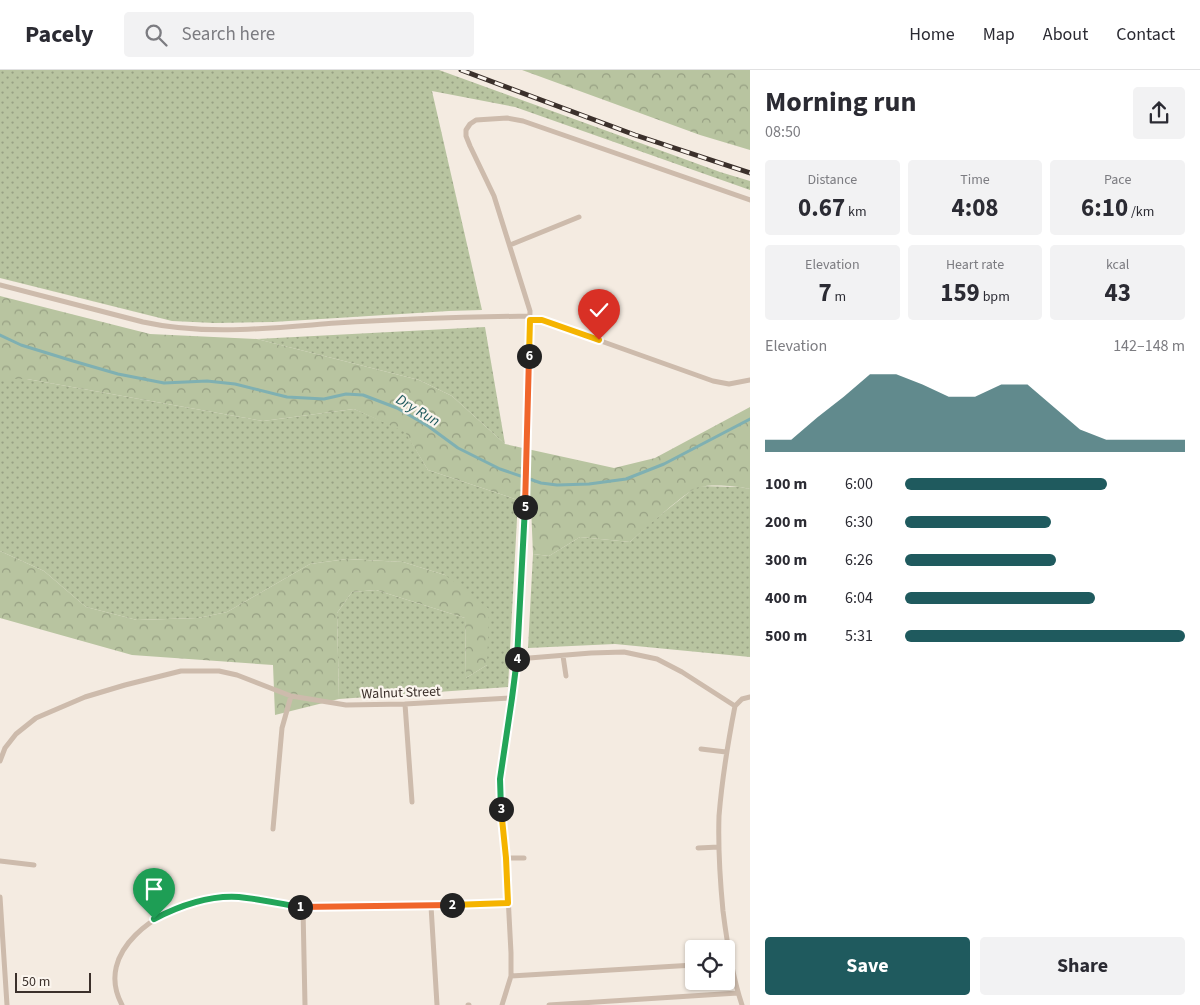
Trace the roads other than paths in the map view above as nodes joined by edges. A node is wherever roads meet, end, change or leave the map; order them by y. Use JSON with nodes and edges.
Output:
{"nodes":[{"id":1,"x":750,"y":200,"type":"edge"},
{"id":2,"x":579,"y":217,"type":"dead end"},
{"id":3,"x":510,"y":245,"type":"junction"},
{"id":4,"x":0,"y":285,"type":"edge"},
{"id":5,"x":530,"y":316,"type":"junction"},
{"id":6,"x":750,"y":380,"type":"edge"},
{"id":7,"x":563,"y":656,"type":"junction"},
{"id":8,"x":517,"y":659,"type":"junction"},
{"id":9,"x":566,"y":676,"type":"dead end"},
{"id":10,"x":291,"y":696,"type":"junction"},
{"id":11,"x":750,"y":697,"type":"edge"},
{"id":12,"x":512,"y":698,"type":"junction"},
{"id":13,"x":405,"y":704,"type":"junction"},
{"id":14,"x":734,"y":706,"type":"junction"},
{"id":15,"x":701,"y":749,"type":"dead end"},
{"id":16,"x":726,"y":752,"type":"junction"},
{"id":17,"x":0,"y":760,"type":"edge"},
{"id":18,"x":412,"y":802,"type":"dead end"},
{"id":19,"x":273,"y":829,"type":"dead end"},
{"id":20,"x":719,"y":847,"type":"junction"},
{"id":21,"x":698,"y":848,"type":"dead end"},
{"id":22,"x":506,"y":858,"type":"junction"},
{"id":23,"x":524,"y":858,"type":"dead end"},
{"id":24,"x":0,"y":861,"type":"edge"},
{"id":25,"x":34,"y":865,"type":"dead end"},
{"id":26,"x":0,"y":897,"type":"edge"},
{"id":27,"x":508,"y":903,"type":"junction"},
{"id":28,"x":431,"y":906,"type":"junction"},
{"id":29,"x":303,"y":908,"type":"junction"},
{"id":30,"x":726,"y":940,"type":"edge"},
{"id":31,"x":685,"y":966,"type":"edge"},
{"id":32,"x":511,"y":976,"type":"junction"},
{"id":33,"x":735,"y":984,"type":"edge"},
{"id":34,"x":738,"y":993,"type":"junction"},
{"id":35,"x":581,"y":1004,"type":"edge"},
{"id":36,"x":7,"y":1005,"type":"edge"},
{"id":37,"x":122,"y":1005,"type":"edge"},
{"id":38,"x":305,"y":1005,"type":"edge"},
{"id":39,"x":437,"y":1005,"type":"edge"},
{"id":40,"x":502,"y":1005,"type":"edge"},
{"id":41,"x":549,"y":1005,"type":"edge"},
{"id":42,"x":742,"y":1005,"type":"edge"}],
"edges":[{"from":1,"to":3,"type":"lane"},
{"from":2,"to":3,"type":"lane"},
{"from":3,"to":5,"type":"lane"},
{"from":4,"to":5,"type":"lane"},
{"from":5,"to":6,"type":"lane"},
{"from":5,"to":8,"type":"lane"},
{"from":7,"to":8,"type":"lane"},
{"from":7,"to":9,"type":"lane"},
{"from":7,"to":14,"type":"lane"},
{"from":8,"to":12,"type":"lane"},
{"from":10,"to":13,"type":"lane","name":"Walnut Street"},
{"from":10,"to":17,"type":"lane","name":"Walnut Street"},
{"from":10,"to":19,"type":"lane"},
{"from":11,"to":14,"type":"lane"},
{"from":12,"to":13,"type":"lane","name":"Walnut Street"},
{"from":12,"to":22,"type":"lane"},
{"from":13,"to":18,"type":"lane"},
{"from":14,"to":16,"type":"lane"},
{"from":15,"to":16,"type":"lane"},
{"from":16,"to":20,"type":"lane"},
{"from":20,"to":21,"type":"lane"},
{"from":20,"to":30,"type":"lane"},
{"from":22,"to":23,"type":"lane"},
{"from":22,"to":27,"type":"lane"},
{"from":24,"to":25,"type":"lane"},
{"from":26,"to":36,"type":"lane"},
{"from":27,"to":28,"type":"lane"},
{"from":27,"to":32,"type":"lane"},
{"from":28,"to":29,"type":"lane"},
{"from":28,"to":39,"type":"lane"},
{"from":29,"to":37,"type":"lane"},
{"from":29,"to":38,"type":"lane"},
{"from":31,"to":32,"type":"lane"},
{"from":32,"to":40,"type":"lane"},
{"from":33,"to":34,"type":"lane"},
{"from":34,"to":35,"type":"lane"},
{"from":34,"to":42,"type":"lane"},
{"from":35,"to":41,"type":"lane"}]}
